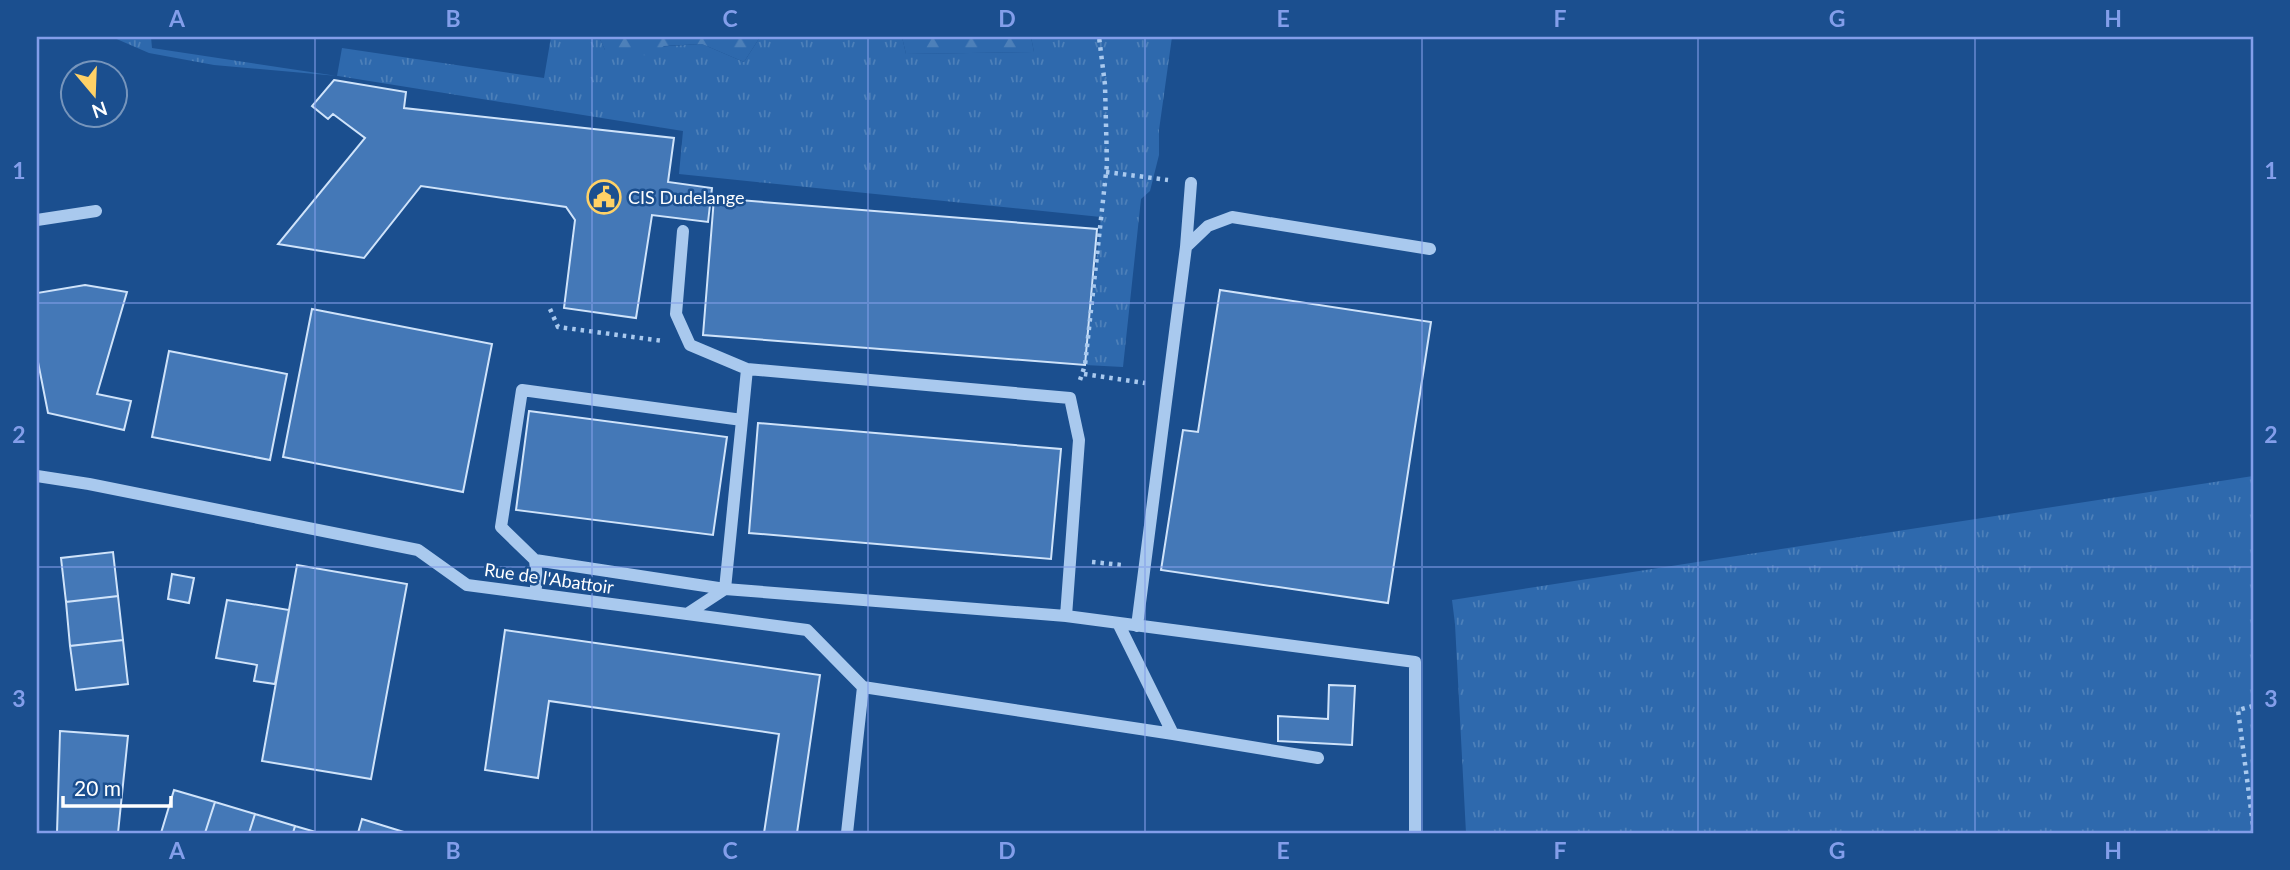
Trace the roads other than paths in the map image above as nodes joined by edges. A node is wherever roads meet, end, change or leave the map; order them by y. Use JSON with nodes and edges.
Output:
{"nodes":[{"id":1,"x":1191,"y":183,"type":"road end"},
{"id":2,"x":96,"y":211,"type":"dead end"},
{"id":3,"x":37,"y":220,"type":"edge"},
{"id":4,"x":683,"y":231,"type":"dead end"},
{"id":5,"x":1186,"y":247,"type":"junction"},
{"id":6,"x":1430,"y":249,"type":"dead end"},
{"id":7,"x":747,"y":369,"type":"junction"},
{"id":8,"x":742,"y":420,"type":"junction"},
{"id":9,"x":37,"y":476,"type":"edge"},
{"id":10,"x":536,"y":560,"type":"junction"},
{"id":11,"x":725,"y":589,"type":"junction"},
{"id":12,"x":535,"y":594,"type":"junction"},
{"id":13,"x":687,"y":614,"type":"junction"},
{"id":14,"x":1066,"y":616,"type":"junction"},
{"id":15,"x":1118,"y":623,"type":"junction"},
{"id":16,"x":1137,"y":626,"type":"junction"},
{"id":17,"x":863,"y":687,"type":"junction"},
{"id":18,"x":1173,"y":734,"type":"junction"},
{"id":19,"x":1318,"y":758,"type":"dead end"},
{"id":20,"x":847,"y":833,"type":"edge"},
{"id":21,"x":1415,"y":833,"type":"edge"}],
"edges":[{"from":1,"to":5,"type":"street"},
{"from":2,"to":3,"type":"street"},
{"from":4,"to":7,"type":"street"},
{"from":5,"to":6,"type":"street"},
{"from":5,"to":16,"type":"street"},
{"from":7,"to":8,"type":"street"},
{"from":7,"to":14,"type":"street"},
{"from":8,"to":10,"type":"street"},
{"from":8,"to":11,"type":"street"},
{"from":9,"to":12,"type":"street","name":"Rue de l'Abattoir"},
{"from":10,"to":11,"type":"street"},
{"from":10,"to":12,"type":"street"},
{"from":11,"to":13,"type":"street"},
{"from":11,"to":14,"type":"street"},
{"from":12,"to":13,"type":"street","name":"Rue de l'Abattoir"},
{"from":13,"to":17,"type":"street","name":"Rue de l'Abattoir"},
{"from":14,"to":15,"type":"street"},
{"from":15,"to":16,"type":"street"},
{"from":15,"to":18,"type":"street"},
{"from":16,"to":21,"type":"street"},
{"from":17,"to":18,"type":"street"},
{"from":17,"to":20,"type":"street"},
{"from":18,"to":19,"type":"street"}]}
